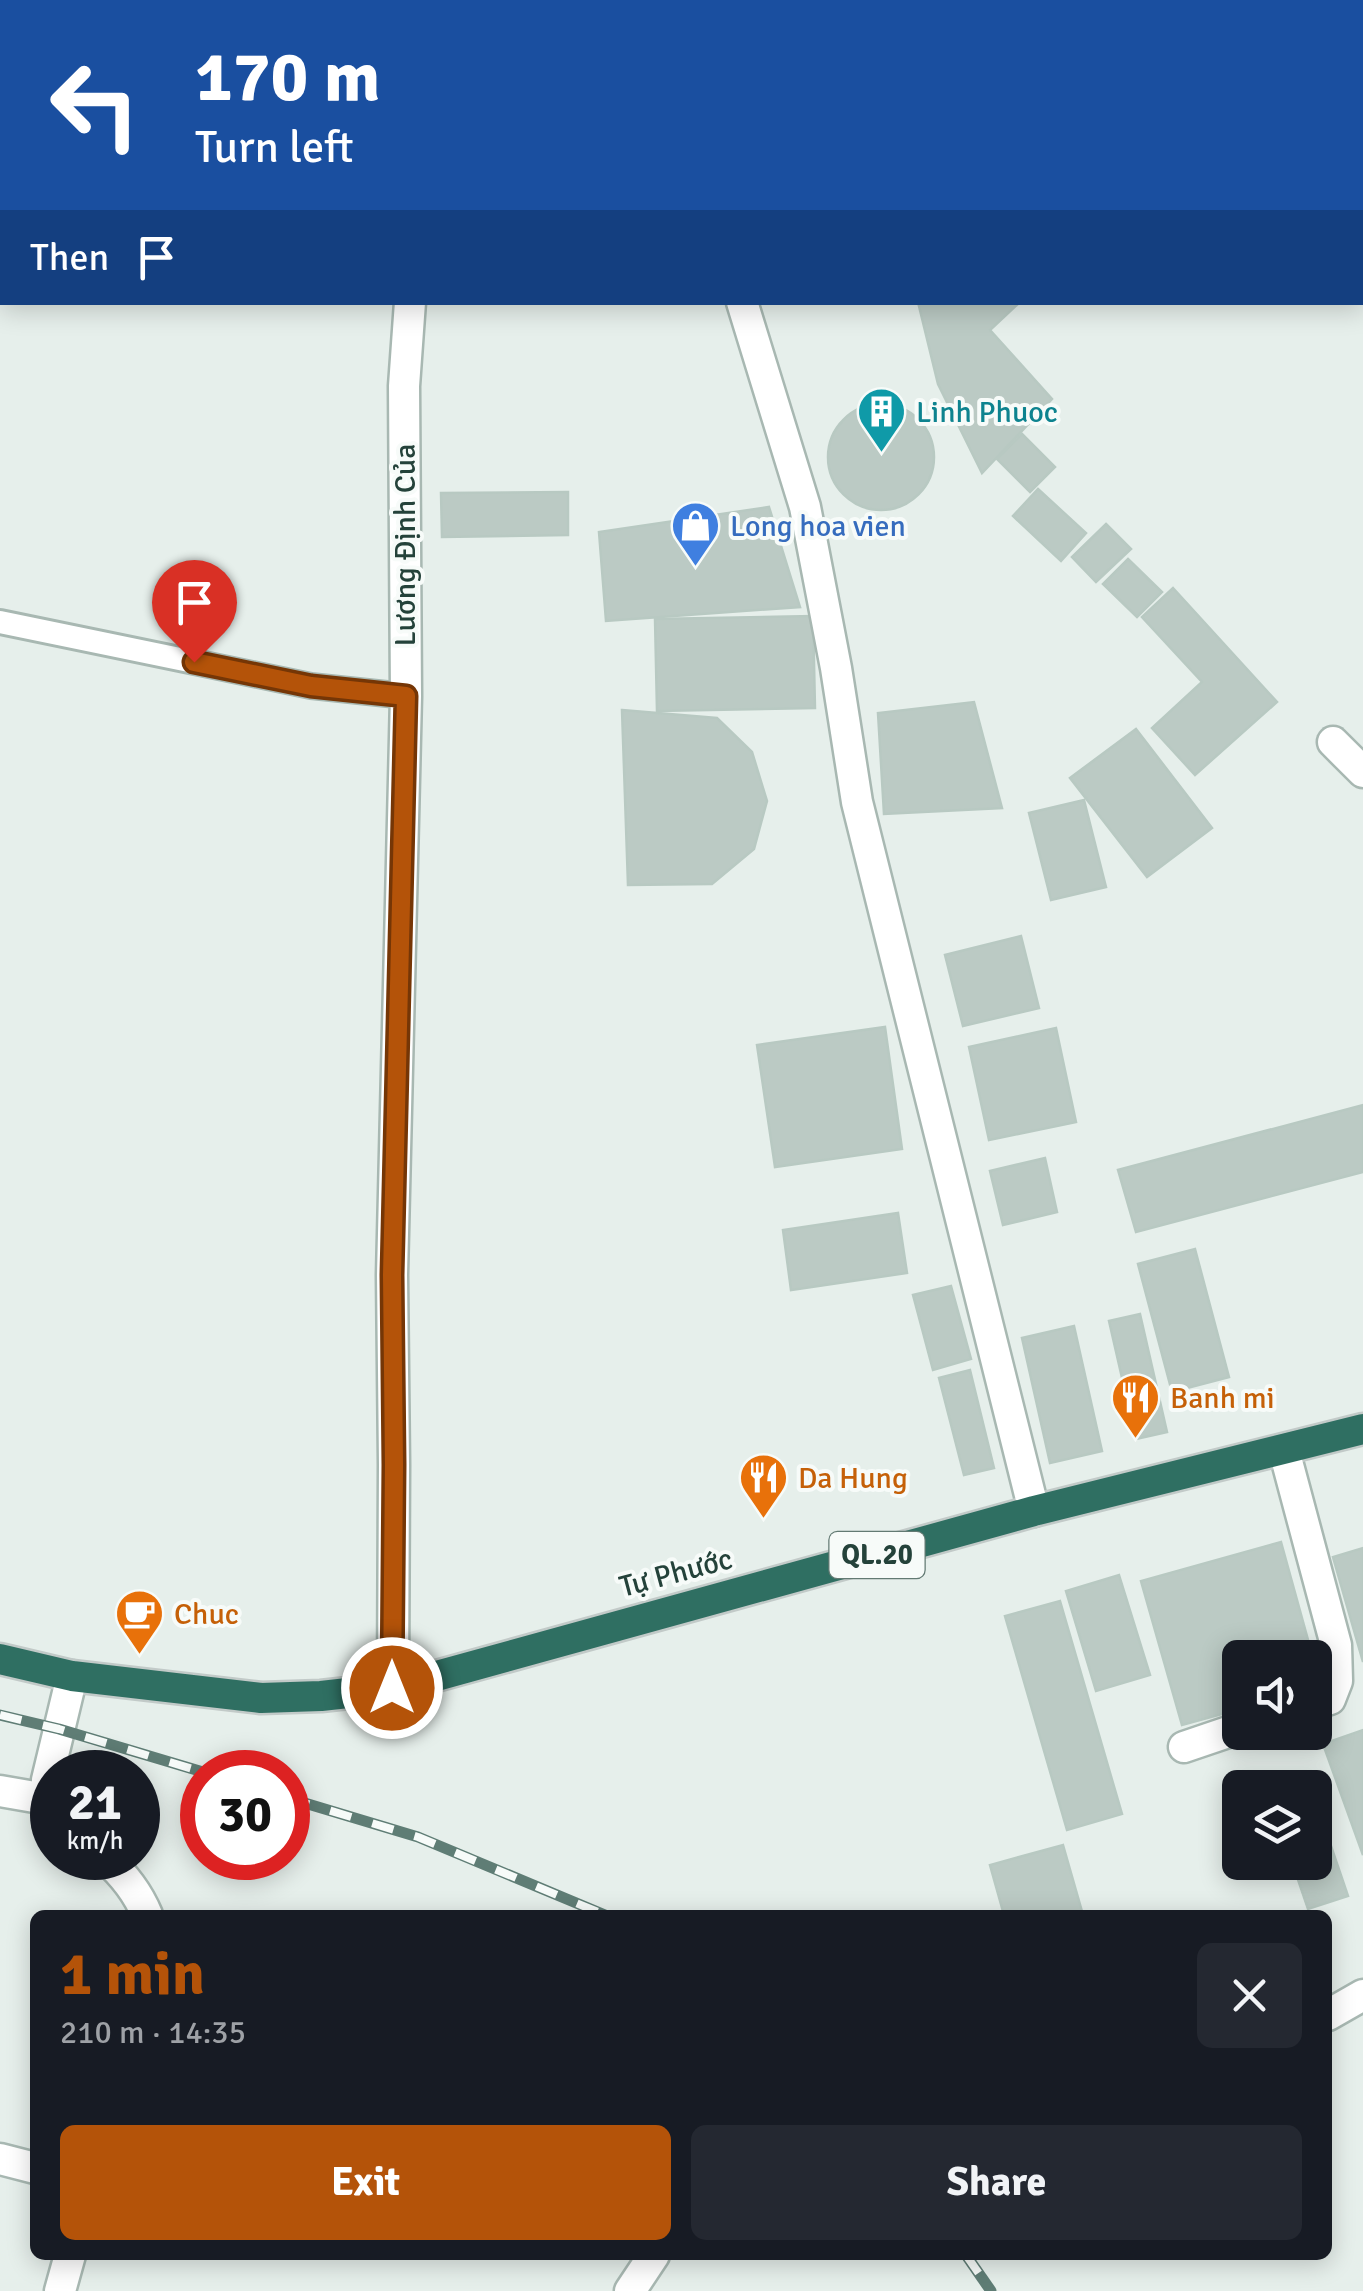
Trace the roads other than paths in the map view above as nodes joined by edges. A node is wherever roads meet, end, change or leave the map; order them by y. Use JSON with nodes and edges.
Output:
{"nodes":[{"id":1,"x":410,"y":305,"type":"edge"},
{"id":2,"x":743,"y":305,"type":"edge"},
{"id":3,"x":0,"y":622,"type":"edge"},
{"id":4,"x":406,"y":696,"type":"junction"},
{"id":5,"x":1333,"y":742,"type":"dead end"},
{"id":6,"x":1363,"y":772,"type":"edge"},
{"id":7,"x":1363,"y":1429,"type":"edge"},
{"id":8,"x":1284,"y":1450,"type":"junction"},
{"id":9,"x":1034,"y":1511,"type":"junction"},
{"id":10,"x":0,"y":1659,"type":"edge"},
{"id":11,"x":72,"y":1676,"type":"junction"},
{"id":12,"x":392,"y":1688,"type":"junction"},
{"id":13,"x":1332,"y":1694,"type":"edge"},
{"id":14,"x":1222,"y":1734,"type":"edge"},
{"id":15,"x":1184,"y":1747,"type":"dead end"},
{"id":16,"x":54,"y":1750,"type":"edge"},
{"id":17,"x":0,"y":1791,"type":"edge"},
{"id":18,"x":30,"y":1799,"type":"edge"},
{"id":19,"x":125,"y":1880,"type":"edge"},
{"id":20,"x":147,"y":1910,"type":"edge"},
{"id":21,"x":1363,"y":1994,"type":"edge"},
{"id":22,"x":1332,"y":2013,"type":"edge"},
{"id":23,"x":0,"y":2160,"type":"edge"},
{"id":24,"x":30,"y":2167,"type":"edge"},
{"id":25,"x":69,"y":2260,"type":"edge"},
{"id":26,"x":651,"y":2260,"type":"edge"},
{"id":27,"x":60,"y":2291,"type":"edge"},
{"id":28,"x":630,"y":2291,"type":"edge"}],
"edges":[{"from":1,"to":4,"type":"street","name":"Lương Định Của"},
{"from":2,"to":9,"type":"street"},
{"from":3,"to":4,"type":"lane"},
{"from":4,"to":12,"type":"street","name":"Lương Định Của"},
{"from":5,"to":6,"type":"street"},
{"from":7,"to":8,"type":"highway","name":"Tự Phước","number":"QL.20"},
{"from":8,"to":9,"type":"highway","name":"Tự Phước","number":"QL.20"},
{"from":8,"to":13,"type":"street"},
{"from":9,"to":12,"type":"highway","name":"Tự Phước","number":"QL.20"},
{"from":10,"to":11,"type":"highway","name":"Tự Phước","number":"QL.20"},
{"from":11,"to":12,"type":"highway","name":"Tự Phước","number":"QL.20"},
{"from":11,"to":16,"type":"street"},
{"from":14,"to":15,"type":"street"},
{"from":17,"to":18,"type":"street"},
{"from":19,"to":20,"type":"street"},
{"from":21,"to":22,"type":"street"},
{"from":23,"to":24,"type":"street"},
{"from":25,"to":27,"type":"street"},
{"from":26,"to":28,"type":"street"}]}
